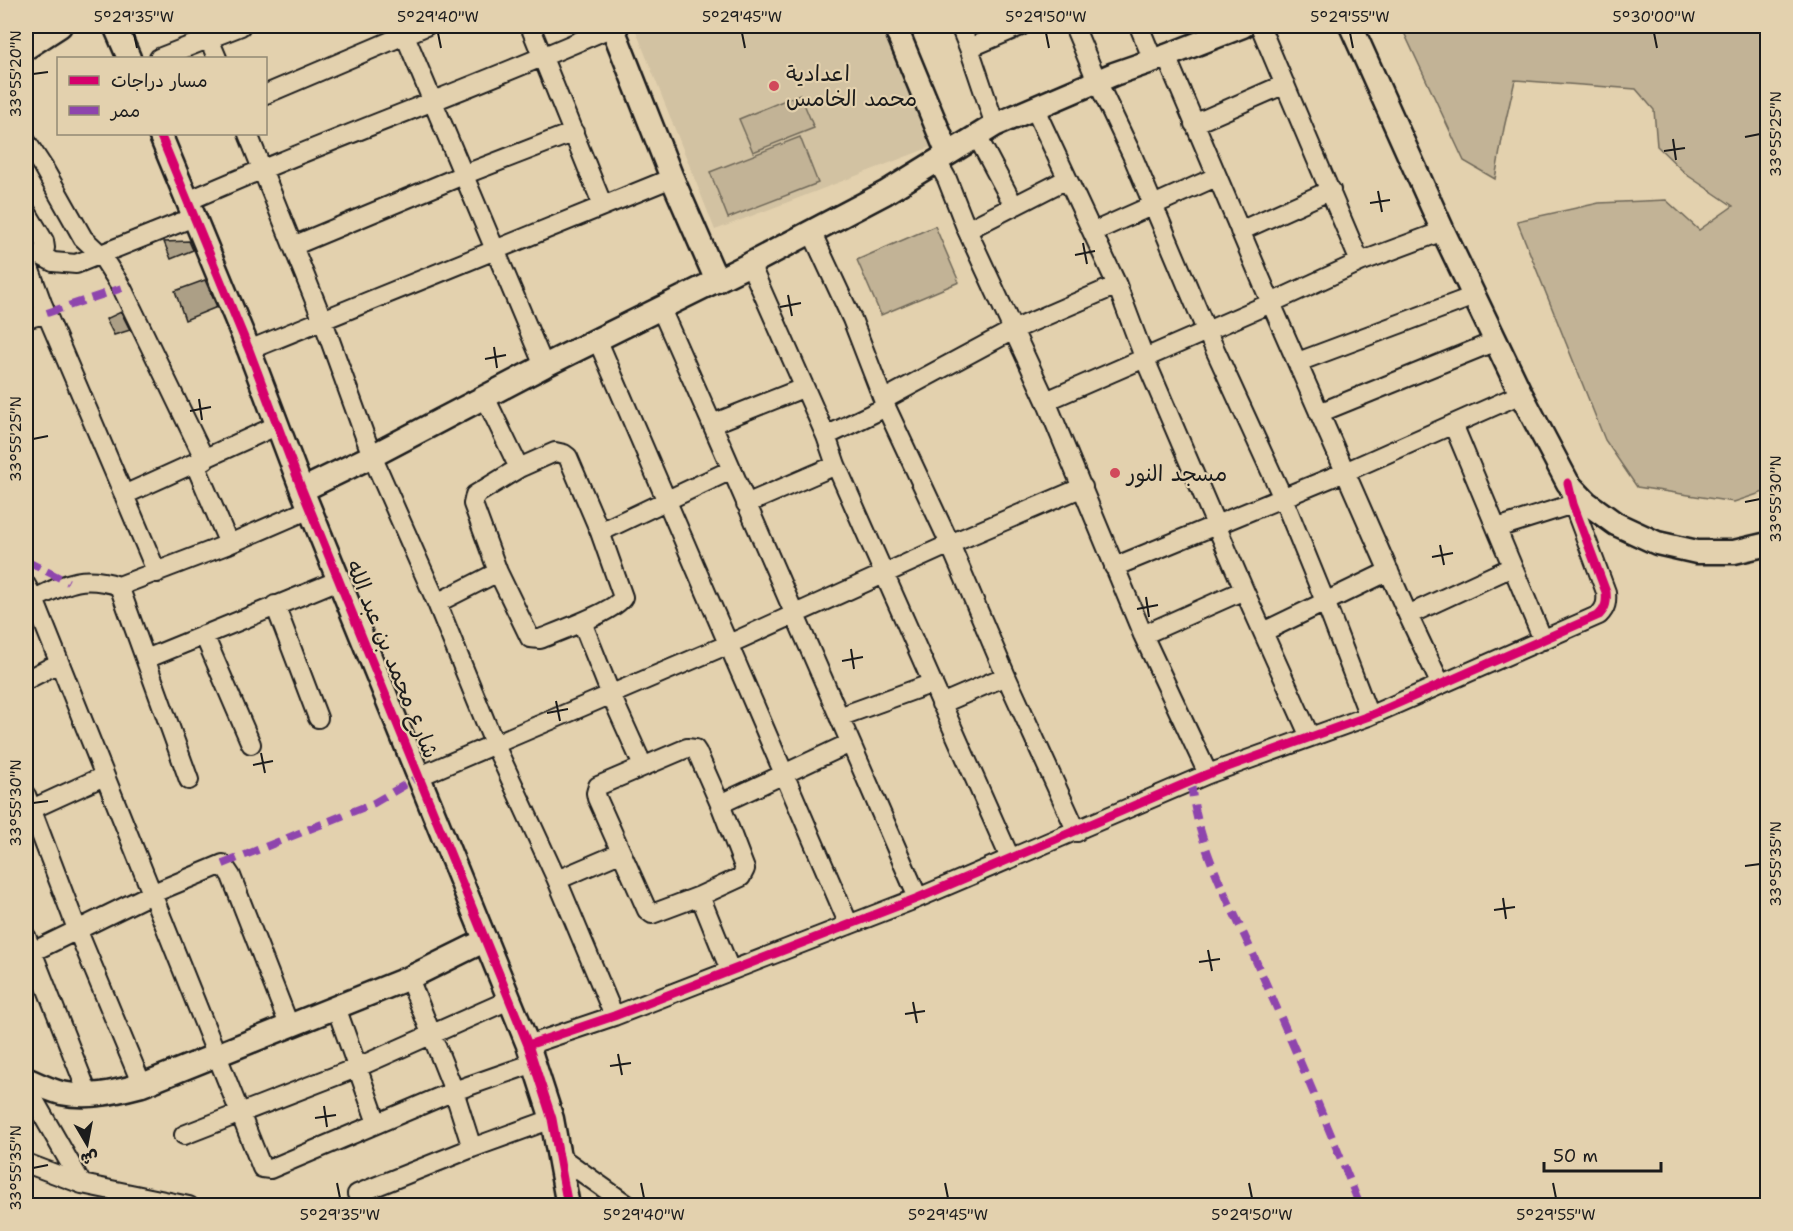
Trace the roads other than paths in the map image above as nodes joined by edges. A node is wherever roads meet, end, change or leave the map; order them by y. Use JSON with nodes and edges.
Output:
{"nodes":[{"id":1,"x":56,"y":26,"type":"edge"},
{"id":2,"x":115,"y":26,"type":"edge"},
{"id":3,"x":241,"y":26,"type":"edge"},
{"id":4,"x":426,"y":26,"type":"edge"},
{"id":5,"x":530,"y":26,"type":"edge"},
{"id":6,"x":612,"y":26,"type":"edge"},
{"id":7,"x":895,"y":26,"type":"edge"},
{"id":8,"x":960,"y":26,"type":"edge"},
{"id":9,"x":1021,"y":26,"type":"edge"},
{"id":10,"x":1074,"y":26,"type":"edge"},
{"id":11,"x":1139,"y":26,"type":"edge"},
{"id":12,"x":1243,"y":26,"type":"edge"},
{"id":13,"x":1260,"y":26,"type":"edge"},
{"id":14,"x":1351,"y":26,"type":"edge"},
{"id":15,"x":402,"y":30,"type":"edge"},
{"id":16,"x":209,"y":39,"type":"junction"},
{"id":17,"x":26,"y":48,"type":"edge"},
{"id":18,"x":969,"y":48,"type":"junction"},
{"id":19,"x":129,"y":57,"type":"edge"},
{"id":20,"x":162,"y":57,"type":"edge"},
{"id":21,"x":217,"y":57,"type":"edge"},
{"id":22,"x":544,"y":57,"type":"junction"},
{"id":23,"x":1159,"y":58,"type":"junction"},
{"id":24,"x":1097,"y":81,"type":"junction"},
{"id":25,"x":1285,"y":84,"type":"junction"},
{"id":26,"x":267,"y":94,"type":"edge"},
{"id":27,"x":431,"y":100,"type":"junction"},
{"id":28,"x":1034,"y":107,"type":"junction"},
{"id":29,"x":1194,"y":124,"type":"junction"},
{"id":30,"x":986,"y":130,"type":"junction"},
{"id":31,"x":574,"y":132,"type":"junction"},
{"id":32,"x":160,"y":135,"type":"edge"},
{"id":33,"x":249,"y":135,"type":"edge"},
{"id":34,"x":26,"y":141,"type":"edge"},
{"id":35,"x":942,"y":157,"type":"junction"},
{"id":36,"x":263,"y":168,"type":"junction"},
{"id":37,"x":462,"y":175,"type":"junction"},
{"id":38,"x":1216,"y":177,"type":"junction"},
{"id":39,"x":672,"y":178,"type":"junction"},
{"id":40,"x":1067,"y":179,"type":"junction"},
{"id":41,"x":1331,"y":190,"type":"junction"},
{"id":42,"x":603,"y":206,"type":"junction"},
{"id":43,"x":1014,"y":206,"type":"junction"},
{"id":44,"x":1152,"y":206,"type":"junction"},
{"id":45,"x":191,"y":209,"type":"junction"},
{"id":46,"x":26,"y":211,"type":"edge"},
{"id":47,"x":967,"y":230,"type":"junction"},
{"id":48,"x":811,"y":231,"type":"junction"},
{"id":49,"x":1240,"y":231,"type":"junction"},
{"id":50,"x":1443,"y":231,"type":"junction"},
{"id":51,"x":1093,"y":232,"type":"junction"},
{"id":52,"x":293,"y":246,"type":"junction"},
{"id":53,"x":496,"y":250,"type":"junction"},
{"id":54,"x":101,"y":255,"type":"junction"},
{"id":55,"x":30,"y":257,"type":"edge"},
{"id":56,"x":1360,"y":262,"type":"junction"},
{"id":57,"x":750,"y":264,"type":"junction"},
{"id":58,"x":717,"y":281,"type":"junction"},
{"id":59,"x":1117,"y":285,"type":"junction"},
{"id":60,"x":1474,"y":296,"type":"junction"},
{"id":61,"x":1271,"y":303,"type":"junction"},
{"id":62,"x":661,"y":309,"type":"junction"},
{"id":63,"x":47,"y":313,"type":"junction"},
{"id":64,"x":26,"y":319,"type":"edge"},
{"id":65,"x":323,"y":321,"type":"junction"},
{"id":66,"x":1013,"y":330,"type":"junction"},
{"id":67,"x":1206,"y":330,"type":"junction"},
{"id":68,"x":598,"y":341,"type":"junction"},
{"id":69,"x":1496,"y":341,"type":"junction"},
{"id":70,"x":249,"y":350,"type":"junction"},
{"id":71,"x":1144,"y":357,"type":"junction"},
{"id":72,"x":1298,"y":362,"type":"junction"},
{"id":73,"x":544,"y":366,"type":"junction"},
{"id":74,"x":803,"y":388,"type":"junction"},
{"id":75,"x":1521,"y":394,"type":"junction"},
{"id":76,"x":486,"y":397,"type":"junction"},
{"id":77,"x":1046,"y":400,"type":"junction"},
{"id":78,"x":884,"y":403,"type":"junction"},
{"id":79,"x":1319,"y":412,"type":"junction"},
{"id":80,"x":712,"y":424,"type":"junction"},
{"id":81,"x":1453,"y":424,"type":"junction"},
{"id":82,"x":278,"y":425,"type":"junction"},
{"id":83,"x":825,"y":436,"type":"junction"},
{"id":84,"x":372,"y":456,"type":"junction"},
{"id":85,"x":200,"y":462,"type":"junction"},
{"id":86,"x":836,"y":465,"type":"junction"},
{"id":87,"x":519,"y":468,"type":"junction"},
{"id":88,"x":731,"y":470,"type":"junction"},
{"id":89,"x":1345,"y":472,"type":"junction"},
{"id":90,"x":1083,"y":487,"type":"junction"},
{"id":91,"x":1570,"y":493,"type":"junction"},
{"id":92,"x":124,"y":495,"type":"junction"},
{"id":93,"x":1283,"y":498,"type":"junction"},
{"id":94,"x":306,"y":500,"type":"junction"},
{"id":95,"x":667,"y":501,"type":"junction"},
{"id":96,"x":746,"y":504,"type":"junction"},
{"id":97,"x":1218,"y":526,"type":"junction"},
{"id":98,"x":1497,"y":528,"type":"junction"},
{"id":99,"x":600,"y":532,"type":"junction"},
{"id":100,"x":229,"y":544,"type":"junction"},
{"id":101,"x":950,"y":544,"type":"junction"},
{"id":102,"x":1767,"y":544,"type":"edge"},
{"id":103,"x":1114,"y":567,"type":"junction"},
{"id":104,"x":1512,"y":567,"type":"junction"},
{"id":105,"x":1389,"y":571,"type":"junction"},
{"id":106,"x":498,"y":572,"type":"junction"},
{"id":107,"x":157,"y":573,"type":"junction"},
{"id":108,"x":884,"y":575,"type":"junction"},
{"id":109,"x":339,"y":580,"type":"junction"},
{"id":110,"x":119,"y":586,"type":"junction"},
{"id":111,"x":1244,"y":590,"type":"junction"},
{"id":112,"x":30,"y":592,"type":"edge"},
{"id":113,"x":1325,"y":601,"type":"junction"},
{"id":114,"x":437,"y":603,"type":"junction"},
{"id":115,"x":275,"y":605,"type":"junction"},
{"id":116,"x":794,"y":614,"type":"junction"},
{"id":117,"x":1408,"y":615,"type":"junction"},
{"id":118,"x":582,"y":622,"type":"junction"},
{"id":119,"x":1263,"y":632,"type":"junction"},
{"id":120,"x":1143,"y":635,"type":"junction"},
{"id":121,"x":204,"y":636,"type":"junction"},
{"id":122,"x":1543,"y":640,"type":"junction"},
{"id":123,"x":729,"y":644,"type":"junction"},
{"id":124,"x":146,"y":659,"type":"junction"},
{"id":125,"x":59,"y":663,"type":"junction"},
{"id":126,"x":1006,"y":676,"type":"junction"},
{"id":127,"x":26,"y":680,"type":"edge"},
{"id":128,"x":933,"y":683,"type":"junction"},
{"id":129,"x":1440,"y":683,"type":"junction"},
{"id":130,"x":611,"y":695,"type":"junction"},
{"id":131,"x":941,"y":704,"type":"junction"},
{"id":132,"x":1369,"y":716,"type":"junction"},
{"id":133,"x":839,"y":717,"type":"junction"},
{"id":134,"x":318,"y":718,"type":"dead end"},
{"id":135,"x":1310,"y":737,"type":"junction"},
{"id":136,"x":494,"y":743,"type":"junction"},
{"id":137,"x":850,"y":743,"type":"junction"},
{"id":138,"x":251,"y":744,"type":"dead end"},
{"id":139,"x":643,"y":766,"type":"junction"},
{"id":140,"x":785,"y":774,"type":"junction"},
{"id":141,"x":1208,"y":774,"type":"junction"},
{"id":142,"x":104,"y":776,"type":"junction"},
{"id":143,"x":420,"y":776,"type":"junction"},
{"id":144,"x":189,"y":780,"type":"dead end"},
{"id":145,"x":29,"y":802,"type":"edge"},
{"id":146,"x":720,"y":804,"type":"junction"},
{"id":147,"x":1077,"y":831,"type":"junction"},
{"id":148,"x":620,"y":853,"type":"junction"},
{"id":149,"x":1010,"y":858,"type":"junction"},
{"id":150,"x":557,"y":880,"type":"junction"},
{"id":151,"x":151,"y":894,"type":"junction"},
{"id":152,"x":700,"y":896,"type":"junction"},
{"id":153,"x":918,"y":898,"type":"junction"},
{"id":154,"x":849,"y":925,"type":"junction"},
{"id":155,"x":77,"y":929,"type":"junction"},
{"id":156,"x":486,"y":940,"type":"junction"},
{"id":157,"x":28,"y":947,"type":"edge"},
{"id":158,"x":730,"y":970,"type":"junction"},
{"id":159,"x":409,"y":978,"type":"junction"},
{"id":160,"x":509,"y":1000,"type":"junction"},
{"id":161,"x":336,"y":1007,"type":"junction"},
{"id":162,"x":614,"y":1016,"type":"junction"},
{"id":163,"x":289,"y":1025,"type":"junction"},
{"id":164,"x":432,"y":1036,"type":"junction"},
{"id":165,"x":531,"y":1054,"type":"junction"},
{"id":166,"x":216,"y":1056,"type":"junction"},
{"id":167,"x":356,"y":1068,"type":"junction"},
{"id":168,"x":26,"y":1079,"type":"edge"},
{"id":169,"x":142,"y":1085,"type":"junction"},
{"id":170,"x":26,"y":1086,"type":"edge"},
{"id":171,"x":454,"y":1091,"type":"junction"},
{"id":172,"x":89,"y":1096,"type":"junction"},
{"id":173,"x":238,"y":1112,"type":"junction"},
{"id":174,"x":552,"y":1119,"type":"junction"},
{"id":175,"x":377,"y":1123,"type":"junction"},
{"id":176,"x":184,"y":1135,"type":"dead end"},
{"id":177,"x":472,"y":1148,"type":"junction"},
{"id":178,"x":559,"y":1156,"type":"junction"},
{"id":179,"x":26,"y":1163,"type":"edge"},
{"id":180,"x":82,"y":1184,"type":"junction"},
{"id":181,"x":357,"y":1194,"type":"dead end"},
{"id":182,"x":129,"y":1200,"type":"edge"},
{"id":183,"x":562,"y":1202,"type":"edge"},
{"id":184,"x":189,"y":1206,"type":"edge"},
{"id":185,"x":629,"y":1206,"type":"edge"}],
"edges":[{"from":1,"to":17,"type":"street"},
{"from":2,"to":19,"type":"street"},
{"from":3,"to":16,"type":"street"},
{"from":4,"to":15,"type":"street"},
{"from":5,"to":22,"type":"street"},
{"from":6,"to":22,"type":"street"},
{"from":6,"to":39,"type":"street"},
{"from":7,"to":35,"type":"street"},
{"from":8,"to":18,"type":"street"},
{"from":9,"to":18,"type":"street"},
{"from":10,"to":24,"type":"street"},
{"from":11,"to":23,"type":"street"},
{"from":12,"to":23,"type":"street"},
{"from":13,"to":25,"type":"street"},
{"from":14,"to":50,"type":"street"},
{"from":15,"to":26,"type":"street"},
{"from":15,"to":27,"type":"street"},
{"from":16,"to":20,"type":"street"},
{"from":16,"to":21,"type":"street"},
{"from":18,"to":30,"type":"street"},
{"from":22,"to":27,"type":"street"},
{"from":22,"to":31,"type":"street"},
{"from":23,"to":24,"type":"street"},
{"from":23,"to":29,"type":"street"},
{"from":24,"to":28,"type":"street"},
{"from":24,"to":44,"type":"street"},
{"from":25,"to":29,"type":"street"},
{"from":25,"to":41,"type":"street"},
{"from":27,"to":36,"type":"street"},
{"from":27,"to":37,"type":"street"},
{"from":28,"to":30,"type":"street"},
{"from":28,"to":40,"type":"street"},
{"from":29,"to":38,"type":"street"},
{"from":30,"to":35,"type":"street"},
{"from":30,"to":43,"type":"street"},
{"from":31,"to":37,"type":"street"},
{"from":31,"to":42,"type":"street"},
{"from":32,"to":45,"type":"street","name":"شارع محمد بن عبد الله"},
{"from":33,"to":36,"type":"street"},
{"from":34,"to":54,"type":"street"},
{"from":35,"to":47,"type":"street"},
{"from":35,"to":48,"type":"street"},
{"from":36,"to":45,"type":"street"},
{"from":36,"to":52,"type":"street"},
{"from":37,"to":52,"type":"street"},
{"from":37,"to":53,"type":"street"},
{"from":38,"to":44,"type":"street"},
{"from":38,"to":49,"type":"street"},
{"from":39,"to":42,"type":"street"},
{"from":39,"to":58,"type":"street"},
{"from":40,"to":43,"type":"street"},
{"from":40,"to":51,"type":"street"},
{"from":41,"to":49,"type":"street"},
{"from":41,"to":56,"type":"street"},
{"from":42,"to":53,"type":"street"},
{"from":43,"to":47,"type":"street"},
{"from":44,"to":51,"type":"street"},
{"from":44,"to":67,"type":"street"},
{"from":45,"to":54,"type":"street"},
{"from":45,"to":70,"type":"street","name":"شارع محمد بن عبد الله"},
{"from":46,"to":55,"type":"street"},
{"from":47,"to":66,"type":"street"},
{"from":48,"to":57,"type":"street"},
{"from":48,"to":78,"type":"street"},
{"from":49,"to":61,"type":"street"},
{"from":50,"to":56,"type":"street"},
{"from":50,"to":60,"type":"street"},
{"from":51,"to":59,"type":"street"},
{"from":52,"to":65,"type":"street"},
{"from":53,"to":65,"type":"street"},
{"from":53,"to":73,"type":"street"},
{"from":54,"to":55,"type":"street"},
{"from":54,"to":85,"type":"street"},
{"from":55,"to":63,"type":"street"},
{"from":56,"to":61,"type":"street"},
{"from":57,"to":58,"type":"street"},
{"from":57,"to":74,"type":"street"},
{"from":58,"to":62,"type":"street"},
{"from":59,"to":66,"type":"street"},
{"from":59,"to":71,"type":"street"},
{"from":60,"to":69,"type":"street"},
{"from":60,"to":72,"type":"street"},
{"from":61,"to":67,"type":"street"},
{"from":61,"to":72,"type":"street"},
{"from":62,"to":68,"type":"street"},
{"from":62,"to":80,"type":"street"},
{"from":63,"to":64,"type":"street"},
{"from":63,"to":92,"type":"street"},
{"from":65,"to":70,"type":"street"},
{"from":65,"to":84,"type":"street"},
{"from":66,"to":77,"type":"street"},
{"from":66,"to":78,"type":"street"},
{"from":67,"to":71,"type":"street"},
{"from":67,"to":93,"type":"street"},
{"from":68,"to":73,"type":"street"},
{"from":68,"to":95,"type":"street"},
{"from":69,"to":75,"type":"street"},
{"from":69,"to":79,"type":"street"},
{"from":70,"to":82,"type":"street","name":"شارع محمد بن عبد الله"},
{"from":71,"to":77,"type":"street"},
{"from":71,"to":97,"type":"street"},
{"from":72,"to":79,"type":"street"},
{"from":73,"to":76,"type":"street"},
{"from":74,"to":80,"type":"street"},
{"from":74,"to":83,"type":"street"},
{"from":75,"to":81,"type":"street"},
{"from":75,"to":91,"type":"street"},
{"from":76,"to":84,"type":"street"},
{"from":76,"to":87,"type":"street"},
{"from":77,"to":90,"type":"street"},
{"from":78,"to":83,"type":"street"},
{"from":78,"to":101,"type":"street"},
{"from":79,"to":89,"type":"street"},
{"from":80,"to":88,"type":"street"},
{"from":81,"to":89,"type":"street"},
{"from":81,"to":98,"type":"street"},
{"from":82,"to":85,"type":"street"},
{"from":82,"to":94,"type":"street","name":"شارع محمد بن عبد الله"},
{"from":83,"to":86,"type":"street"},
{"from":84,"to":94,"type":"street"},
{"from":84,"to":114,"type":"street"},
{"from":85,"to":92,"type":"street"},
{"from":85,"to":100,"type":"street"},
{"from":86,"to":96,"type":"street"},
{"from":86,"to":108,"type":"street"},
{"from":87,"to":99,"type":"street"},
{"from":87,"to":106,"type":"street"},
{"from":88,"to":95,"type":"street"},
{"from":88,"to":96,"type":"street"},
{"from":89,"to":93,"type":"street"},
{"from":89,"to":105,"type":"street"},
{"from":90,"to":101,"type":"street"},
{"from":90,"to":103,"type":"street"},
{"from":91,"to":98,"type":"street"},
{"from":91,"to":102,"type":"street"},
{"from":91,"to":122,"type":"street"},
{"from":92,"to":107,"type":"street"},
{"from":93,"to":97,"type":"street"},
{"from":93,"to":113,"type":"street"},
{"from":94,"to":100,"type":"street"},
{"from":94,"to":109,"type":"street","name":"شارع محمد بن عبد الله"},
{"from":95,"to":99,"type":"street"},
{"from":95,"to":123,"type":"street"},
{"from":96,"to":116,"type":"street"},
{"from":97,"to":103,"type":"street"},
{"from":97,"to":111,"type":"street"},
{"from":98,"to":104,"type":"street"},
{"from":99,"to":118,"type":"street"},
{"from":100,"to":107,"type":"street"},
{"from":101,"to":108,"type":"street"},
{"from":101,"to":126,"type":"street"},
{"from":103,"to":120,"type":"street"},
{"from":104,"to":117,"type":"street"},
{"from":104,"to":122,"type":"street"},
{"from":105,"to":113,"type":"street"},
{"from":105,"to":117,"type":"street"},
{"from":106,"to":114,"type":"street"},
{"from":106,"to":118,"type":"street"},
{"from":107,"to":110,"type":"street"},
{"from":108,"to":116,"type":"street"},
{"from":108,"to":128,"type":"street"},
{"from":109,"to":115,"type":"street"},
{"from":109,"to":143,"type":"street","name":"شارع محمد بن عبد الله"},
{"from":110,"to":112,"type":"street"},
{"from":110,"to":124,"type":"street"},
{"from":111,"to":119,"type":"street"},
{"from":111,"to":120,"type":"street"},
{"from":112,"to":125,"type":"street"},
{"from":113,"to":119,"type":"street"},
{"from":113,"to":132,"type":"street"},
{"from":114,"to":136,"type":"street"},
{"from":115,"to":121,"type":"street"},
{"from":115,"to":134,"type":"street"},
{"from":116,"to":123,"type":"street"},
{"from":116,"to":133,"type":"street"},
{"from":117,"to":129,"type":"street"},
{"from":118,"to":130,"type":"street"},
{"from":119,"to":135,"type":"street"},
{"from":120,"to":141,"type":"street"},
{"from":121,"to":124,"type":"street"},
{"from":121,"to":138,"type":"street"},
{"from":122,"to":129,"type":"street"},
{"from":123,"to":130,"type":"street"},
{"from":123,"to":140,"type":"street"},
{"from":124,"to":144,"type":"street"},
{"from":125,"to":127,"type":"street"},
{"from":125,"to":142,"type":"street"},
{"from":126,"to":131,"type":"street"},
{"from":126,"to":147,"type":"street"},
{"from":128,"to":131,"type":"street"},
{"from":128,"to":133,"type":"street"},
{"from":129,"to":132,"type":"street"},
{"from":130,"to":136,"type":"street"},
{"from":130,"to":139,"type":"street"},
{"from":131,"to":149,"type":"street"},
{"from":132,"to":135,"type":"street"},
{"from":133,"to":137,"type":"street"},
{"from":135,"to":141,"type":"street"},
{"from":136,"to":143,"type":"street"},
{"from":136,"to":150,"type":"street"},
{"from":137,"to":140,"type":"street"},
{"from":137,"to":153,"type":"street"},
{"from":139,"to":146,"type":"street"},
{"from":139,"to":148,"type":"street"},
{"from":140,"to":146,"type":"street"},
{"from":140,"to":154,"type":"street"},
{"from":141,"to":147,"type":"street"},
{"from":142,"to":145,"type":"street"},
{"from":142,"to":151,"type":"street"},
{"from":143,"to":156,"type":"street","name":"شارع محمد بن عبد الله"},
{"from":145,"to":155,"type":"street"},
{"from":146,"to":152,"type":"street"},
{"from":147,"to":149,"type":"street"},
{"from":148,"to":150,"type":"street"},
{"from":148,"to":152,"type":"street"},
{"from":149,"to":153,"type":"street"},
{"from":150,"to":162,"type":"street"},
{"from":151,"to":155,"type":"street"},
{"from":151,"to":163,"type":"street"},
{"from":151,"to":166,"type":"street"},
{"from":152,"to":158,"type":"street"},
{"from":153,"to":154,"type":"street"},
{"from":154,"to":158,"type":"street"},
{"from":155,"to":157,"type":"street"},
{"from":155,"to":169,"type":"street"},
{"from":156,"to":159,"type":"street"},
{"from":156,"to":160,"type":"street","name":"شارع محمد بن عبد الله"},
{"from":157,"to":172,"type":"street"},
{"from":158,"to":162,"type":"street"},
{"from":159,"to":161,"type":"street"},
{"from":159,"to":164,"type":"street"},
{"from":160,"to":164,"type":"street"},
{"from":160,"to":165,"type":"street","name":"شارع محمد بن عبد الله"},
{"from":161,"to":163,"type":"street"},
{"from":161,"to":167,"type":"street"},
{"from":162,"to":165,"type":"street"},
{"from":163,"to":166,"type":"street"},
{"from":164,"to":167,"type":"street"},
{"from":164,"to":171,"type":"street"},
{"from":165,"to":171,"type":"street"},
{"from":165,"to":174,"type":"street","name":"شارع محمد بن عبد الله"},
{"from":166,"to":169,"type":"street"},
{"from":166,"to":173,"type":"street"},
{"from":167,"to":173,"type":"street"},
{"from":167,"to":175,"type":"street"},
{"from":168,"to":172,"type":"street"},
{"from":169,"to":172,"type":"street"},
{"from":170,"to":180,"type":"street"},
{"from":171,"to":175,"type":"street"},
{"from":171,"to":177,"type":"street"},
{"from":173,"to":175,"type":"street"},
{"from":173,"to":176,"type":"street"},
{"from":174,"to":177,"type":"street"},
{"from":174,"to":178,"type":"street","name":"شارع محمد بن عبد الله"},
{"from":177,"to":181,"type":"street"},
{"from":178,"to":183,"type":"street","name":"شارع محمد بن عبد الله"},
{"from":178,"to":185,"type":"street"},
{"from":179,"to":180,"type":"street"},
{"from":180,"to":182,"type":"street"},
{"from":182,"to":184,"type":"street"}]}
